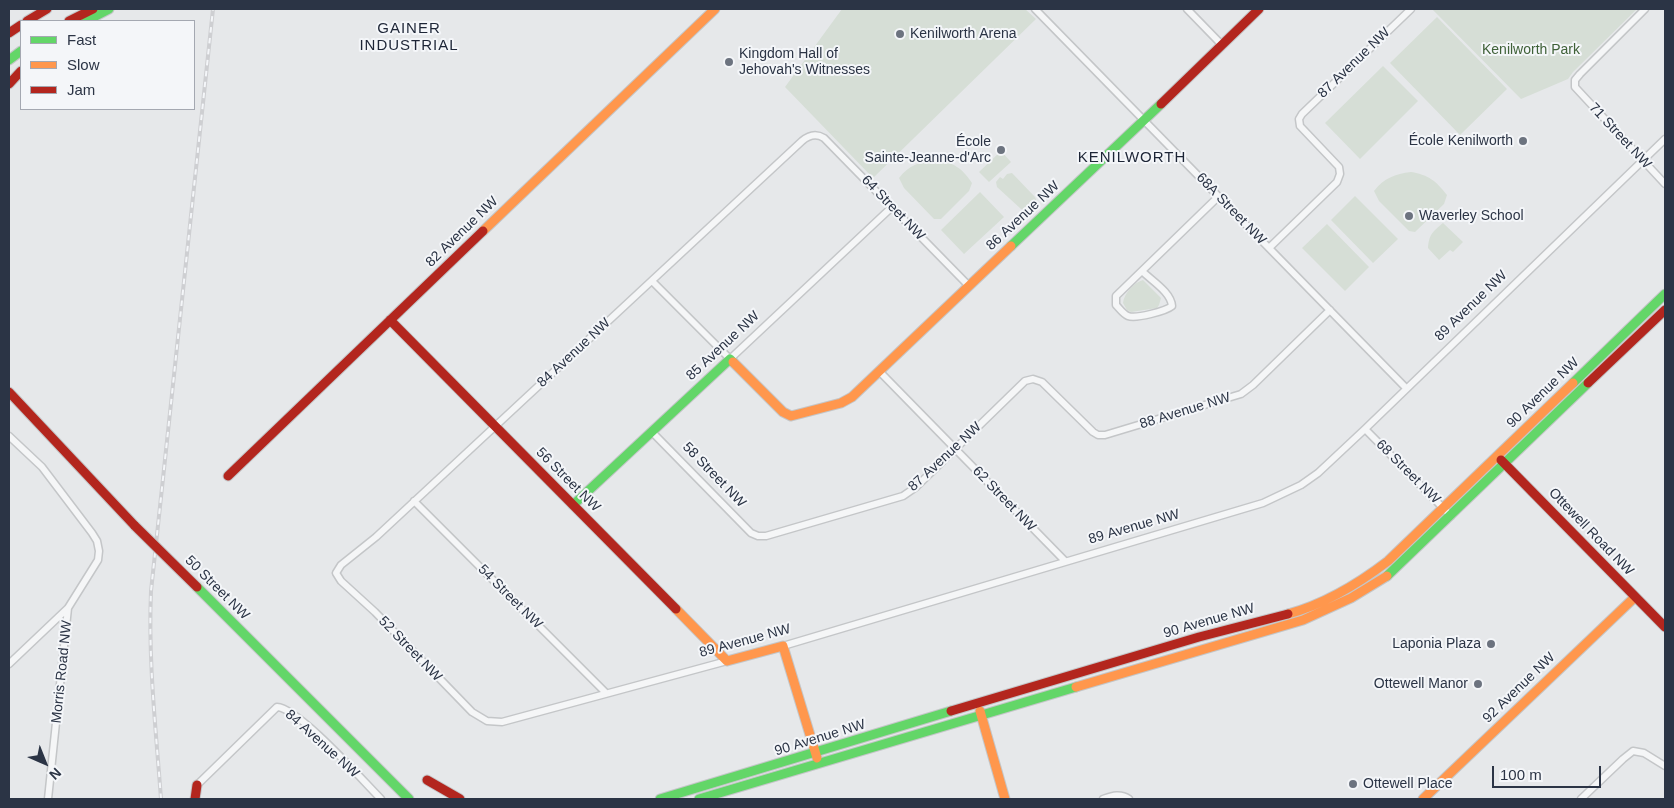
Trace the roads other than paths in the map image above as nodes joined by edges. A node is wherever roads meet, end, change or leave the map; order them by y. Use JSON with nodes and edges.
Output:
{"nodes":[{"id":1,"x":47,"y":9,"type":"edge"},
{"id":2,"x":94,"y":9,"type":"edge"},
{"id":3,"x":109,"y":9,"type":"edge"},
{"id":4,"x":716,"y":9,"type":"edge"},
{"id":5,"x":1035,"y":9,"type":"edge"},
{"id":6,"x":1187,"y":9,"type":"edge"},
{"id":7,"x":1259,"y":9,"type":"edge"},
{"id":8,"x":1411,"y":9,"type":"edge"},
{"id":9,"x":1645,"y":9,"type":"edge"},
{"id":10,"x":29,"y":20,"type":"edge"},
{"id":11,"x":71,"y":20,"type":"edge"},
{"id":12,"x":88,"y":20,"type":"edge"},
{"id":13,"x":20,"y":26,"type":"edge"},
{"id":14,"x":9,"y":33,"type":"edge"},
{"id":15,"x":1222,"y":45,"type":"junction"},
{"id":16,"x":20,"y":52,"type":"edge"},
{"id":17,"x":9,"y":60,"type":"edge"},
{"id":18,"x":20,"y":72,"type":"edge"},
{"id":19,"x":9,"y":84,"type":"edge"},
{"id":20,"x":1144,"y":120,"type":"junction"},
{"id":21,"x":814,"y":135,"type":"joint"},
{"id":22,"x":1665,"y":139,"type":"edge"},
{"id":23,"x":1643,"y":160,"type":"junction"},
{"id":24,"x":1665,"y":184,"type":"edge"},
{"id":25,"x":1218,"y":197,"type":"junction"},
{"id":26,"x":892,"y":207,"type":"junction"},
{"id":27,"x":1269,"y":248,"type":"junction"},
{"id":28,"x":1142,"y":272,"type":"junction"},
{"id":29,"x":652,"y":280,"type":"junction"},
{"id":30,"x":969,"y":286,"type":"junction"},
{"id":31,"x":1665,"y":294,"type":"edge"},
{"id":32,"x":1330,"y":310,"type":"junction"},
{"id":33,"x":1665,"y":310,"type":"edge"},
{"id":34,"x":390,"y":320,"type":"junction"},
{"id":35,"x":730,"y":359,"type":"junction"},
{"id":36,"x":880,"y":372,"type":"junction"},
{"id":37,"x":1033,"y":379,"type":"joint"},
{"id":38,"x":1406,"y":388,"type":"junction"},
{"id":39,"x":9,"y":392,"type":"edge"},
{"id":40,"x":495,"y":426,"type":"junction"},
{"id":41,"x":1365,"y":429,"type":"junction"},
{"id":42,"x":652,"y":432,"type":"junction"},
{"id":43,"x":9,"y":436,"type":"edge"},
{"id":44,"x":955,"y":449,"type":"junction"},
{"id":45,"x":1497,"y":456,"type":"junction"},
{"id":46,"x":1505,"y":464,"type":"junction"},
{"id":47,"x":228,"y":476,"type":"dead end"},
{"id":48,"x":414,"y":501,"type":"junction"},
{"id":49,"x":573,"y":505,"type":"junction"},
{"id":50,"x":1443,"y":507,"type":"junction"},
{"id":51,"x":1451,"y":516,"type":"junction"},
{"id":52,"x":758,"y":536,"type":"joint"},
{"id":53,"x":1065,"y":561,"type":"junction"},
{"id":54,"x":336,"y":573,"type":"joint"},
{"id":55,"x":1635,"y":597,"type":"junction"},
{"id":56,"x":68,"y":608,"type":"junction"},
{"id":57,"x":1665,"y":627,"type":"edge"},
{"id":58,"x":783,"y":646,"type":"junction"},
{"id":59,"x":726,"y":660,"type":"junction"},
{"id":60,"x":9,"y":664,"type":"edge"},
{"id":61,"x":606,"y":693,"type":"junction"},
{"id":62,"x":978,"y":703,"type":"junction"},
{"id":63,"x":981,"y":716,"type":"junction"},
{"id":64,"x":487,"y":721,"type":"joint"},
{"id":65,"x":817,"y":758,"type":"junction"},
{"id":66,"x":1665,"y":766,"type":"edge"},
{"id":67,"x":427,"y":780,"type":"dead end"},
{"id":68,"x":196,"y":785,"type":"joint"},
{"id":69,"x":1127,"y":798,"type":"edge"},
{"id":70,"x":48,"y":799,"type":"edge"},
{"id":71,"x":195,"y":799,"type":"edge"},
{"id":72,"x":381,"y":799,"type":"edge"},
{"id":73,"x":409,"y":799,"type":"edge"},
{"id":74,"x":460,"y":799,"type":"edge"},
{"id":75,"x":660,"y":799,"type":"edge"},
{"id":76,"x":699,"y":799,"type":"edge"},
{"id":77,"x":1005,"y":799,"type":"edge"},
{"id":78,"x":1103,"y":799,"type":"edge"},
{"id":79,"x":1423,"y":799,"type":"edge"},
{"id":80,"x":1581,"y":799,"type":"edge"}],
"edges":[{"from":1,"to":10,"type":"main road"},
{"from":2,"to":11,"type":"main road"},
{"from":3,"to":12,"type":"main road"},
{"from":4,"to":34,"type":"main road","name":"82 Avenue NW"},
{"from":5,"to":20,"type":"street","name":"68A Street NW"},
{"from":6,"to":15,"type":"street"},
{"from":7,"to":15,"type":"main road","name":"86 Avenue NW"},
{"from":8,"to":27,"type":"street","name":"87 Avenue NW"},
{"from":9,"to":23,"type":"street","name":"71 Street NW"},
{"from":13,"to":14,"type":"main road"},
{"from":15,"to":20,"type":"main road","name":"86 Avenue NW"},
{"from":16,"to":17,"type":"main road"},
{"from":18,"to":19,"type":"main road"},
{"from":20,"to":25,"type":"street","name":"68A Street NW"},
{"from":20,"to":30,"type":"main road","name":"86 Avenue NW"},
{"from":21,"to":26,"type":"street","name":"64 Street NW"},
{"from":21,"to":29,"type":"street","name":"84 Avenue NW"},
{"from":22,"to":23,"type":"street","name":"89 Avenue NW"},
{"from":23,"to":24,"type":"street","name":"71 Street NW"},
{"from":23,"to":38,"type":"street","name":"89 Avenue NW"},
{"from":25,"to":27,"type":"street","name":"68A Street NW"},
{"from":25,"to":28,"type":"street"},
{"from":26,"to":30,"type":"street","name":"64 Street NW"},
{"from":26,"to":35,"type":"street","name":"85 Avenue NW"},
{"from":27,"to":32,"type":"street","name":"68A Street NW"},
{"from":28,"to":28,"type":"street"},
{"from":29,"to":35,"type":"street"},
{"from":29,"to":40,"type":"street","name":"84 Avenue NW"},
{"from":30,"to":36,"type":"main road","name":"86 Avenue NW"},
{"from":31,"to":45,"type":"main road","name":"90 Avenue NW"},
{"from":32,"to":37,"type":"street","name":"88 Avenue NW"},
{"from":32,"to":38,"type":"street","name":"68A Street NW"},
{"from":33,"to":46,"type":"main road","name":"90 Avenue NW"},
{"from":34,"to":40,"type":"main road","name":"56 Street NW"},
{"from":34,"to":47,"type":"main road","name":"82 Avenue NW"},
{"from":35,"to":36,"type":"main road","name":"86 Avenue NW"},
{"from":35,"to":42,"type":"main road","name":"85 Avenue NW"},
{"from":36,"to":44,"type":"street","name":"62 Street NW"},
{"from":37,"to":44,"type":"street","name":"87 Avenue NW"},
{"from":38,"to":41,"type":"street","name":"89 Avenue NW"},
{"from":39,"to":73,"type":"main road","name":"50 Street NW","bridge":true},
{"from":40,"to":48,"type":"street","name":"84 Avenue NW"},
{"from":40,"to":49,"type":"main road","name":"56 Street NW"},
{"from":41,"to":50,"type":"street","name":"68 Street NW"},
{"from":41,"to":53,"type":"street","name":"89 Avenue NW"},
{"from":42,"to":49,"type":"main road","name":"85 Avenue NW"},
{"from":42,"to":52,"type":"street","name":"58 Street NW"},
{"from":43,"to":56,"type":"street","name":"Morris Road NW"},
{"from":44,"to":52,"type":"street","name":"87 Avenue NW"},
{"from":44,"to":53,"type":"street","name":"62 Street NW"},
{"from":45,"to":46,"type":"main road","name":"Ottewell Road NW"},
{"from":45,"to":50,"type":"main road","name":"90 Avenue NW"},
{"from":46,"to":51,"type":"main road","name":"90 Avenue NW"},
{"from":46,"to":55,"type":"main road","name":"Ottewell Road NW"},
{"from":48,"to":54,"type":"street","name":"84 Avenue NW"},
{"from":48,"to":61,"type":"street","name":"54 Street NW"},
{"from":49,"to":59,"type":"main road","name":"56 Street NW"},
{"from":50,"to":51,"type":"street","name":"68 Street NW"},
{"from":50,"to":62,"type":"main road","name":"90 Avenue NW"},
{"from":51,"to":63,"type":"main road","name":"90 Avenue NW"},
{"from":53,"to":58,"type":"street","name":"89 Avenue NW"},
{"from":54,"to":64,"type":"street","name":"52 Street NW"},
{"from":55,"to":57,"type":"main road","name":"Ottewell Road NW"},
{"from":55,"to":79,"type":"main road","name":"92 Avenue NW"},
{"from":56,"to":60,"type":"street"},
{"from":56,"to":70,"type":"street","name":"Morris Road NW"},
{"from":58,"to":59,"type":"main road","name":"89 Avenue NW"},
{"from":58,"to":65,"type":"main road"},
{"from":59,"to":61,"type":"street","name":"89 Avenue NW"},
{"from":61,"to":64,"type":"street","name":"89 Avenue NW"},
{"from":62,"to":63,"type":"main road"},
{"from":62,"to":65,"type":"main road","name":"90 Avenue NW"},
{"from":63,"to":65,"type":"main road","name":"90 Avenue NW"},
{"from":63,"to":77,"type":"main road"},
{"from":65,"to":75,"type":"main road","name":"90 Avenue NW"},
{"from":65,"to":76,"type":"main road","name":"90 Avenue NW"},
{"from":66,"to":80,"type":"street"},
{"from":67,"to":74,"type":"main road"},
{"from":68,"to":71,"type":"main road"},
{"from":68,"to":72,"type":"street","name":"84 Avenue NW"},
{"from":69,"to":78,"type":"street"}]}
